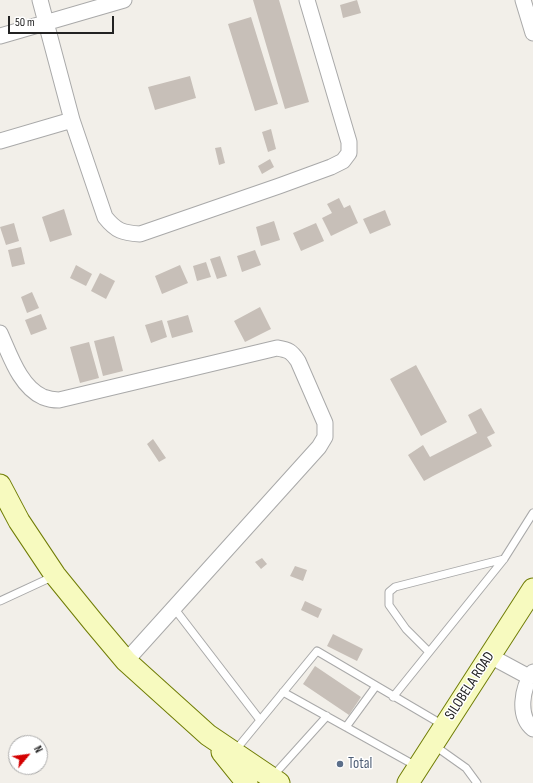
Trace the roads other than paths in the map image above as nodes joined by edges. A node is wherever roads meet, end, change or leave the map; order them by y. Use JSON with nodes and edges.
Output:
{"nodes":[{"id":1,"x":40,"y":0,"type":"edge"},
{"id":2,"x":124,"y":0,"type":"edge"},
{"id":3,"x":307,"y":0,"type":"edge"},
{"id":4,"x":523,"y":0,"type":"edge"},
{"id":5,"x":46,"y":22,"type":"junction"},
{"id":6,"x":533,"y":33,"type":"edge"},
{"id":7,"x":0,"y":36,"type":"edge"},
{"id":8,"x":72,"y":120,"type":"junction"},
{"id":9,"x":0,"y":141,"type":"edge"},
{"id":10,"x":0,"y":333,"type":"edge"},
{"id":11,"x":0,"y":486,"type":"edge"},
{"id":12,"x":533,"y":513,"type":"edge"},
{"id":13,"x":504,"y":559,"type":"junction"},
{"id":14,"x":55,"y":575,"type":"junction"},
{"id":15,"x":533,"y":589,"type":"edge"},
{"id":16,"x":0,"y":601,"type":"edge"},
{"id":17,"x":174,"y":608,"type":"junction"},
{"id":18,"x":429,"y":652,"type":"junction"},
{"id":19,"x":490,"y":656,"type":"junction"},
{"id":20,"x":126,"y":661,"type":"junction"},
{"id":21,"x":531,"y":675,"type":"edge"},
{"id":22,"x":376,"y":686,"type":"junction"},
{"id":23,"x":283,"y":692,"type":"junction"},
{"id":24,"x":393,"y":696,"type":"junction"},
{"id":25,"x":327,"y":716,"type":"junction"},
{"id":26,"x":260,"y":720,"type":"junction"},
{"id":27,"x":346,"y":726,"type":"junction"},
{"id":28,"x":444,"y":726,"type":"junction"},
{"id":29,"x":533,"y":730,"type":"edge"},
{"id":30,"x":208,"y":735,"type":"junction"},
{"id":31,"x":433,"y":745,"type":"junction"},
{"id":32,"x":234,"y":752,"type":"junction"},
{"id":33,"x":413,"y":775,"type":"edge"},
{"id":34,"x":275,"y":780,"type":"edge"},
{"id":35,"x":247,"y":783,"type":"edge"},
{"id":36,"x":477,"y":783,"type":"edge"}],
"edges":[{"from":1,"to":5,"type":"street"},
{"from":2,"to":5,"type":"street"},
{"from":3,"to":8,"type":"street"},
{"from":4,"to":6,"type":"street"},
{"from":5,"to":7,"type":"street"},
{"from":5,"to":8,"type":"street"},
{"from":8,"to":9,"type":"street"},
{"from":10,"to":17,"type":"street"},
{"from":11,"to":14,"type":"main road"},
{"from":12,"to":13,"type":"lane"},
{"from":13,"to":18,"type":"lane"},
{"from":13,"to":18,"type":"lane"},
{"from":14,"to":16,"type":"lane"},
{"from":14,"to":20,"type":"main road"},
{"from":15,"to":19,"type":"main road","name":"SILOBELA ROAD"},
{"from":17,"to":20,"type":"street"},
{"from":17,"to":26,"type":"lane"},
{"from":18,"to":24,"type":"lane"},
{"from":19,"to":21,"type":"street"},
{"from":19,"to":28,"type":"main road","name":"SILOBELA ROAD"},
{"from":20,"to":30,"type":"main road"},
{"from":21,"to":29,"type":"street"},
{"from":22,"to":23,"type":"lane"},
{"from":22,"to":24,"type":"lane"},
{"from":22,"to":27,"type":"lane"},
{"from":23,"to":25,"type":"lane"},
{"from":23,"to":26,"type":"lane"},
{"from":24,"to":28,"type":"lane"},
{"from":25,"to":27,"type":"lane"},
{"from":25,"to":34,"type":"lane"},
{"from":26,"to":32,"type":"lane"},
{"from":27,"to":33,"type":"lane"},
{"from":28,"to":31,"type":"main road","name":"SILOBELA ROAD"},
{"from":30,"to":32,"type":"main road"},
{"from":30,"to":35,"type":"main road"},
{"from":31,"to":33,"type":"main road","name":"SILOBELA ROAD"},
{"from":31,"to":36,"type":"lane"},
{"from":32,"to":34,"type":"main road"}]}
